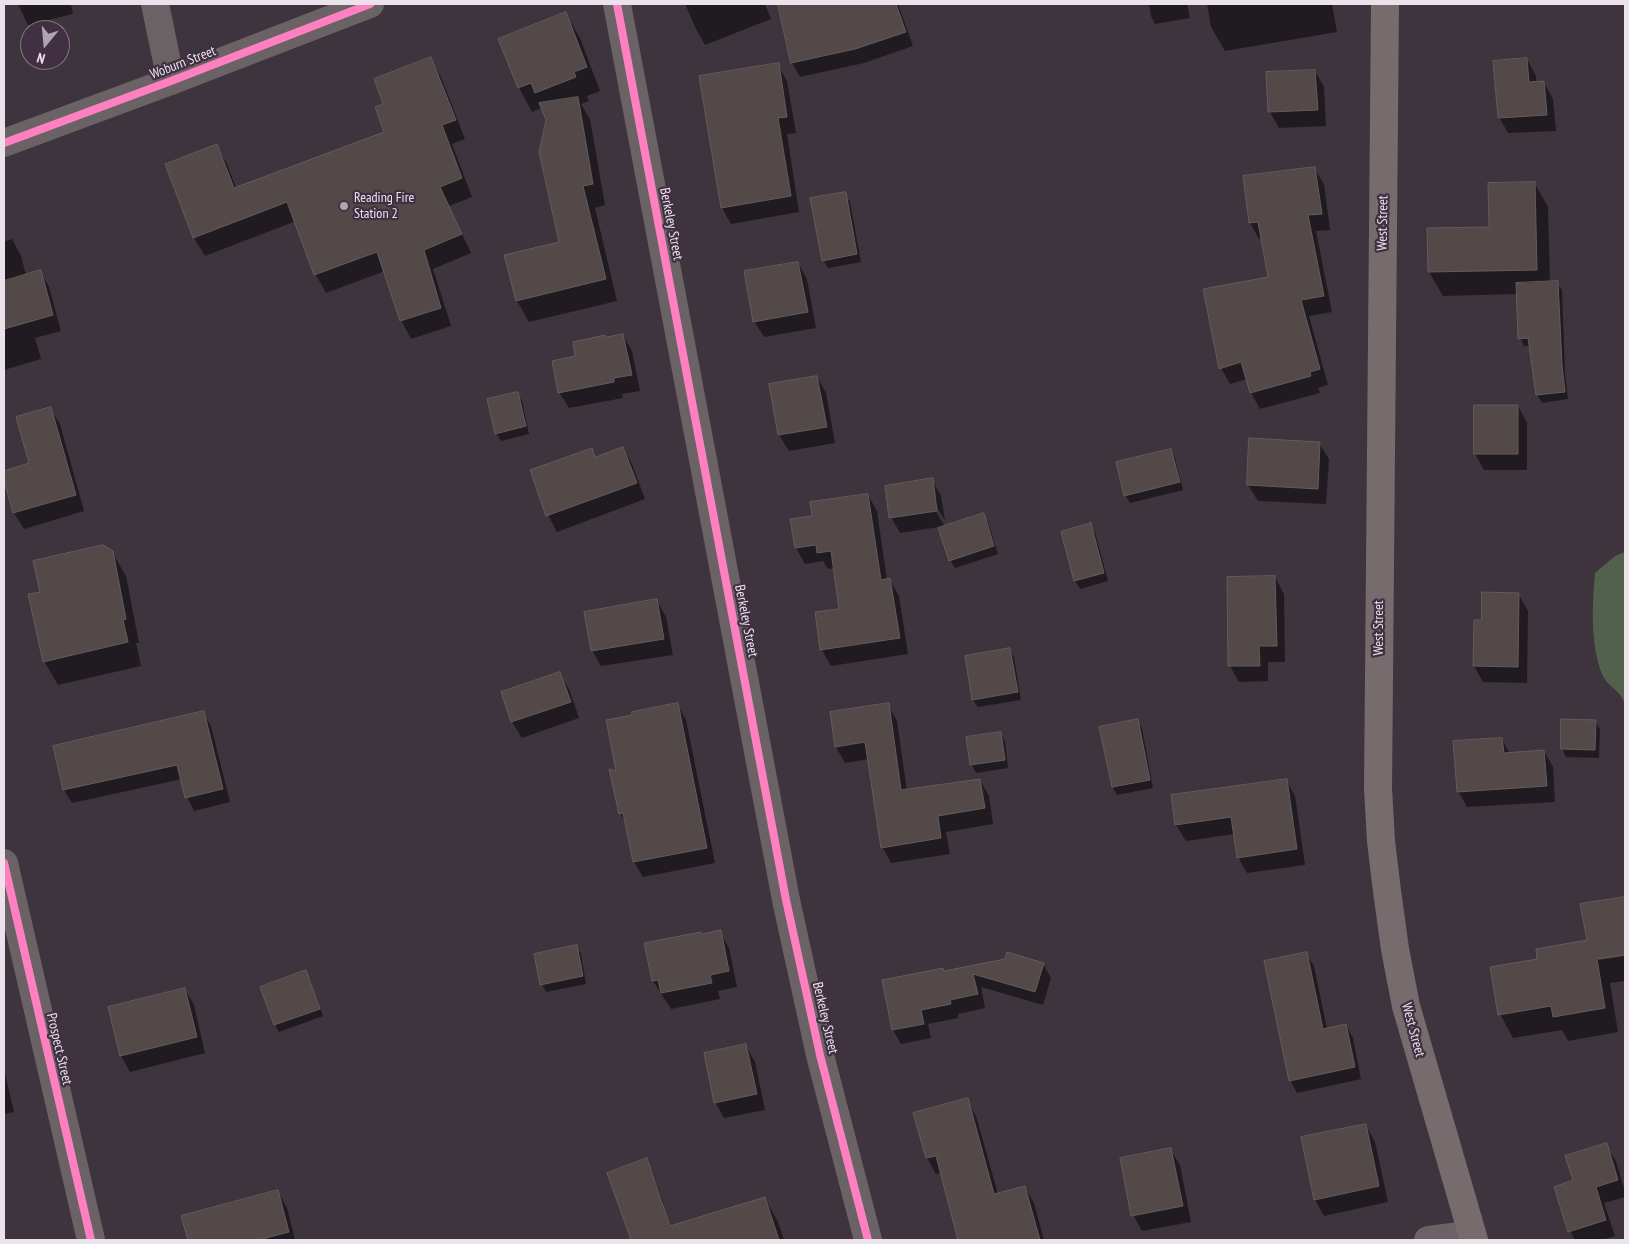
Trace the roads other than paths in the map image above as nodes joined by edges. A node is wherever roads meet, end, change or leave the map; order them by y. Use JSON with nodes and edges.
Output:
{"nodes":[{"id":1,"x":155,"y":4,"type":"edge"},
{"id":2,"x":370,"y":4,"type":"edge"},
{"id":3,"x":617,"y":4,"type":"edge"},
{"id":4,"x":1385,"y":4,"type":"edge"},
{"id":5,"x":171,"y":81,"type":"junction"},
{"id":6,"x":4,"y":143,"type":"edge"},
{"id":7,"x":4,"y":863,"type":"edge"},
{"id":8,"x":1473,"y":1237,"type":"edge"},
{"id":9,"x":91,"y":1240,"type":"edge"},
{"id":10,"x":868,"y":1240,"type":"edge"},
{"id":11,"x":1428,"y":1240,"type":"edge"}],
"edges":[{"from":1,"to":5,"type":"street"},
{"from":2,"to":5,"type":"street","name":"Woburn Street"},
{"from":3,"to":10,"type":"street","name":"Berkeley Street"},
{"from":4,"to":8,"type":"main road","name":"West Street"},
{"from":5,"to":6,"type":"street","name":"Woburn Street"},
{"from":7,"to":9,"type":"street","name":"Prospect Street"},
{"from":8,"to":11,"type":"street"}]}
